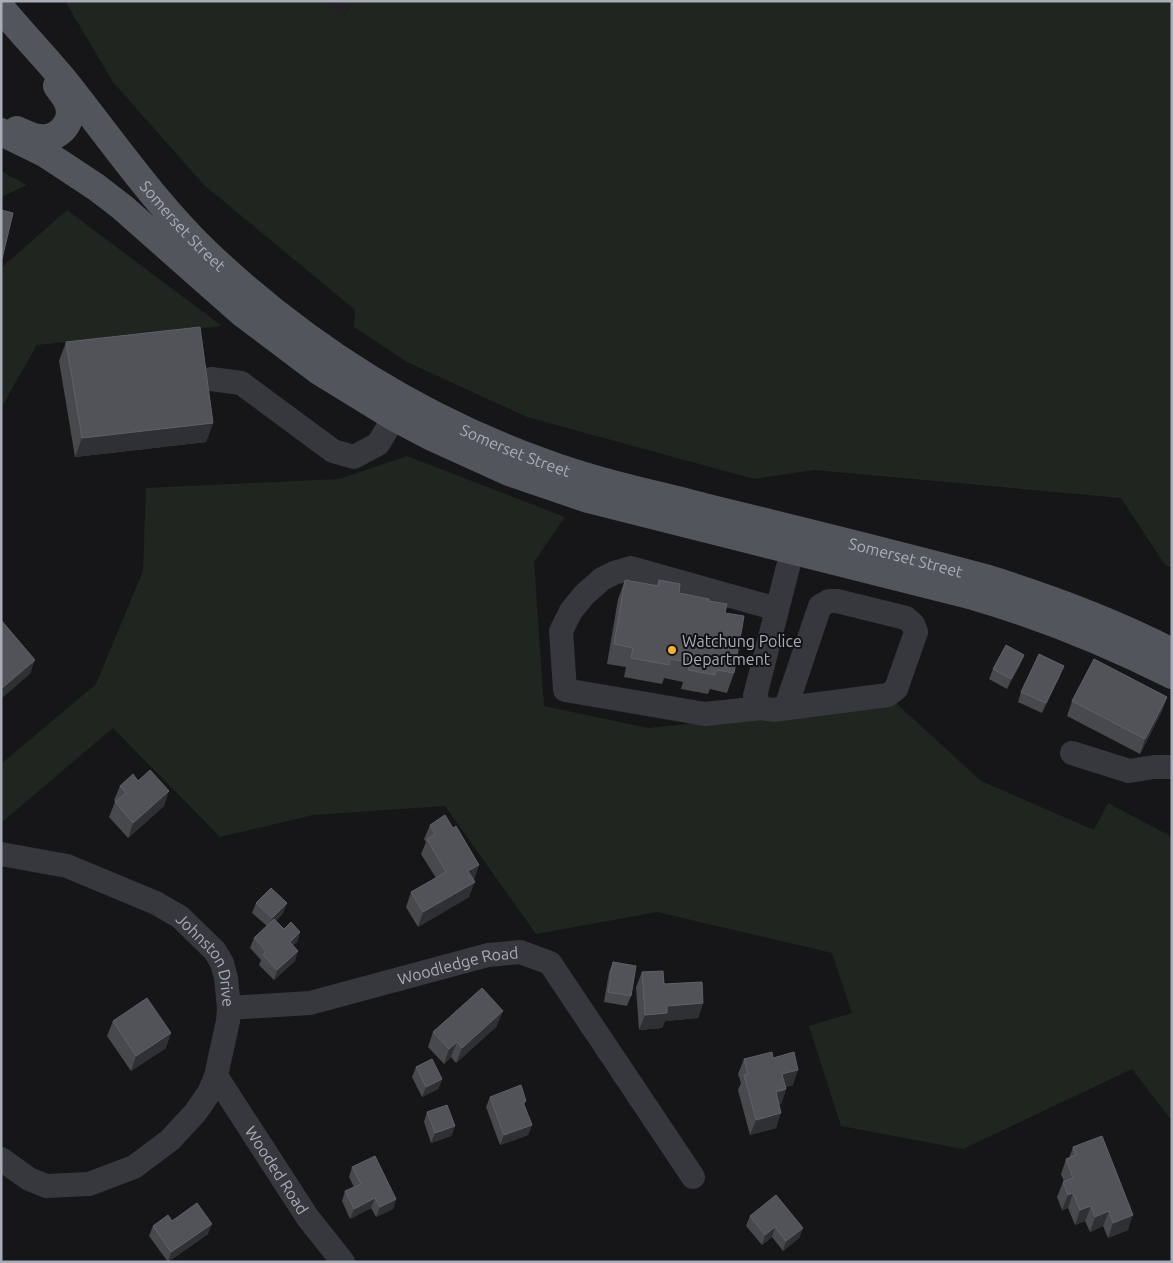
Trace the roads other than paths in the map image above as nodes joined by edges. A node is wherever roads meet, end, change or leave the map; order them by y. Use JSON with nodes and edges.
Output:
{"nodes":[{"id":1,"x":1,"y":8,"type":"edge"},
{"id":2,"x":27,"y":40,"type":"junction"},
{"id":3,"x":1,"y":124,"type":"edge"},
{"id":4,"x":1,"y":132,"type":"edge"},
{"id":5,"x":211,"y":379,"type":"dead end"},
{"id":6,"x":400,"y":408,"type":"junction"},
{"id":7,"x":794,"y":540,"type":"junction"},
{"id":8,"x":777,"y":609,"type":"junction"},
{"id":9,"x":1172,"y":652,"type":"edge"},
{"id":10,"x":1172,"y":675,"type":"edge"},
{"id":11,"x":786,"y":707,"type":"junction"},
{"id":12,"x":761,"y":708,"type":"junction"},
{"id":13,"x":1072,"y":753,"type":"dead end"},
{"id":14,"x":1172,"y":767,"type":"edge"},
{"id":15,"x":1,"y":854,"type":"edge"},
{"id":16,"x":229,"y":1008,"type":"junction"},
{"id":17,"x":216,"y":1076,"type":"junction"},
{"id":18,"x":1,"y":1159,"type":"edge"},
{"id":19,"x":693,"y":1177,"type":"dead end"},
{"id":20,"x":343,"y":1262,"type":"edge"}],
"edges":[{"from":1,"to":2,"type":"main road","name":"Somerset Street"},
{"from":2,"to":3,"type":"main road"},
{"from":2,"to":6,"type":"main road","name":"Somerset Street"},
{"from":4,"to":6,"type":"main road","name":"Somerset Street"},
{"from":5,"to":6,"type":"street"},
{"from":6,"to":7,"type":"main road","name":"Somerset Street"},
{"from":7,"to":8,"type":"street"},
{"from":7,"to":9,"type":"main road","name":"Somerset Street"},
{"from":7,"to":10,"type":"main road","name":"Somerset Street"},
{"from":8,"to":12,"type":"street"},
{"from":8,"to":12,"type":"street"},
{"from":11,"to":11,"type":"street"},
{"from":11,"to":12,"type":"street"},
{"from":13,"to":14,"type":"street"},
{"from":15,"to":16,"type":"street","name":"Johnston Drive"},
{"from":16,"to":17,"type":"street","name":"Johnston Drive"},
{"from":16,"to":19,"type":"street","name":"Woodledge Road"},
{"from":17,"to":18,"type":"street","name":"Johnston Drive"},
{"from":17,"to":20,"type":"street","name":"Wooded Road"}]}
